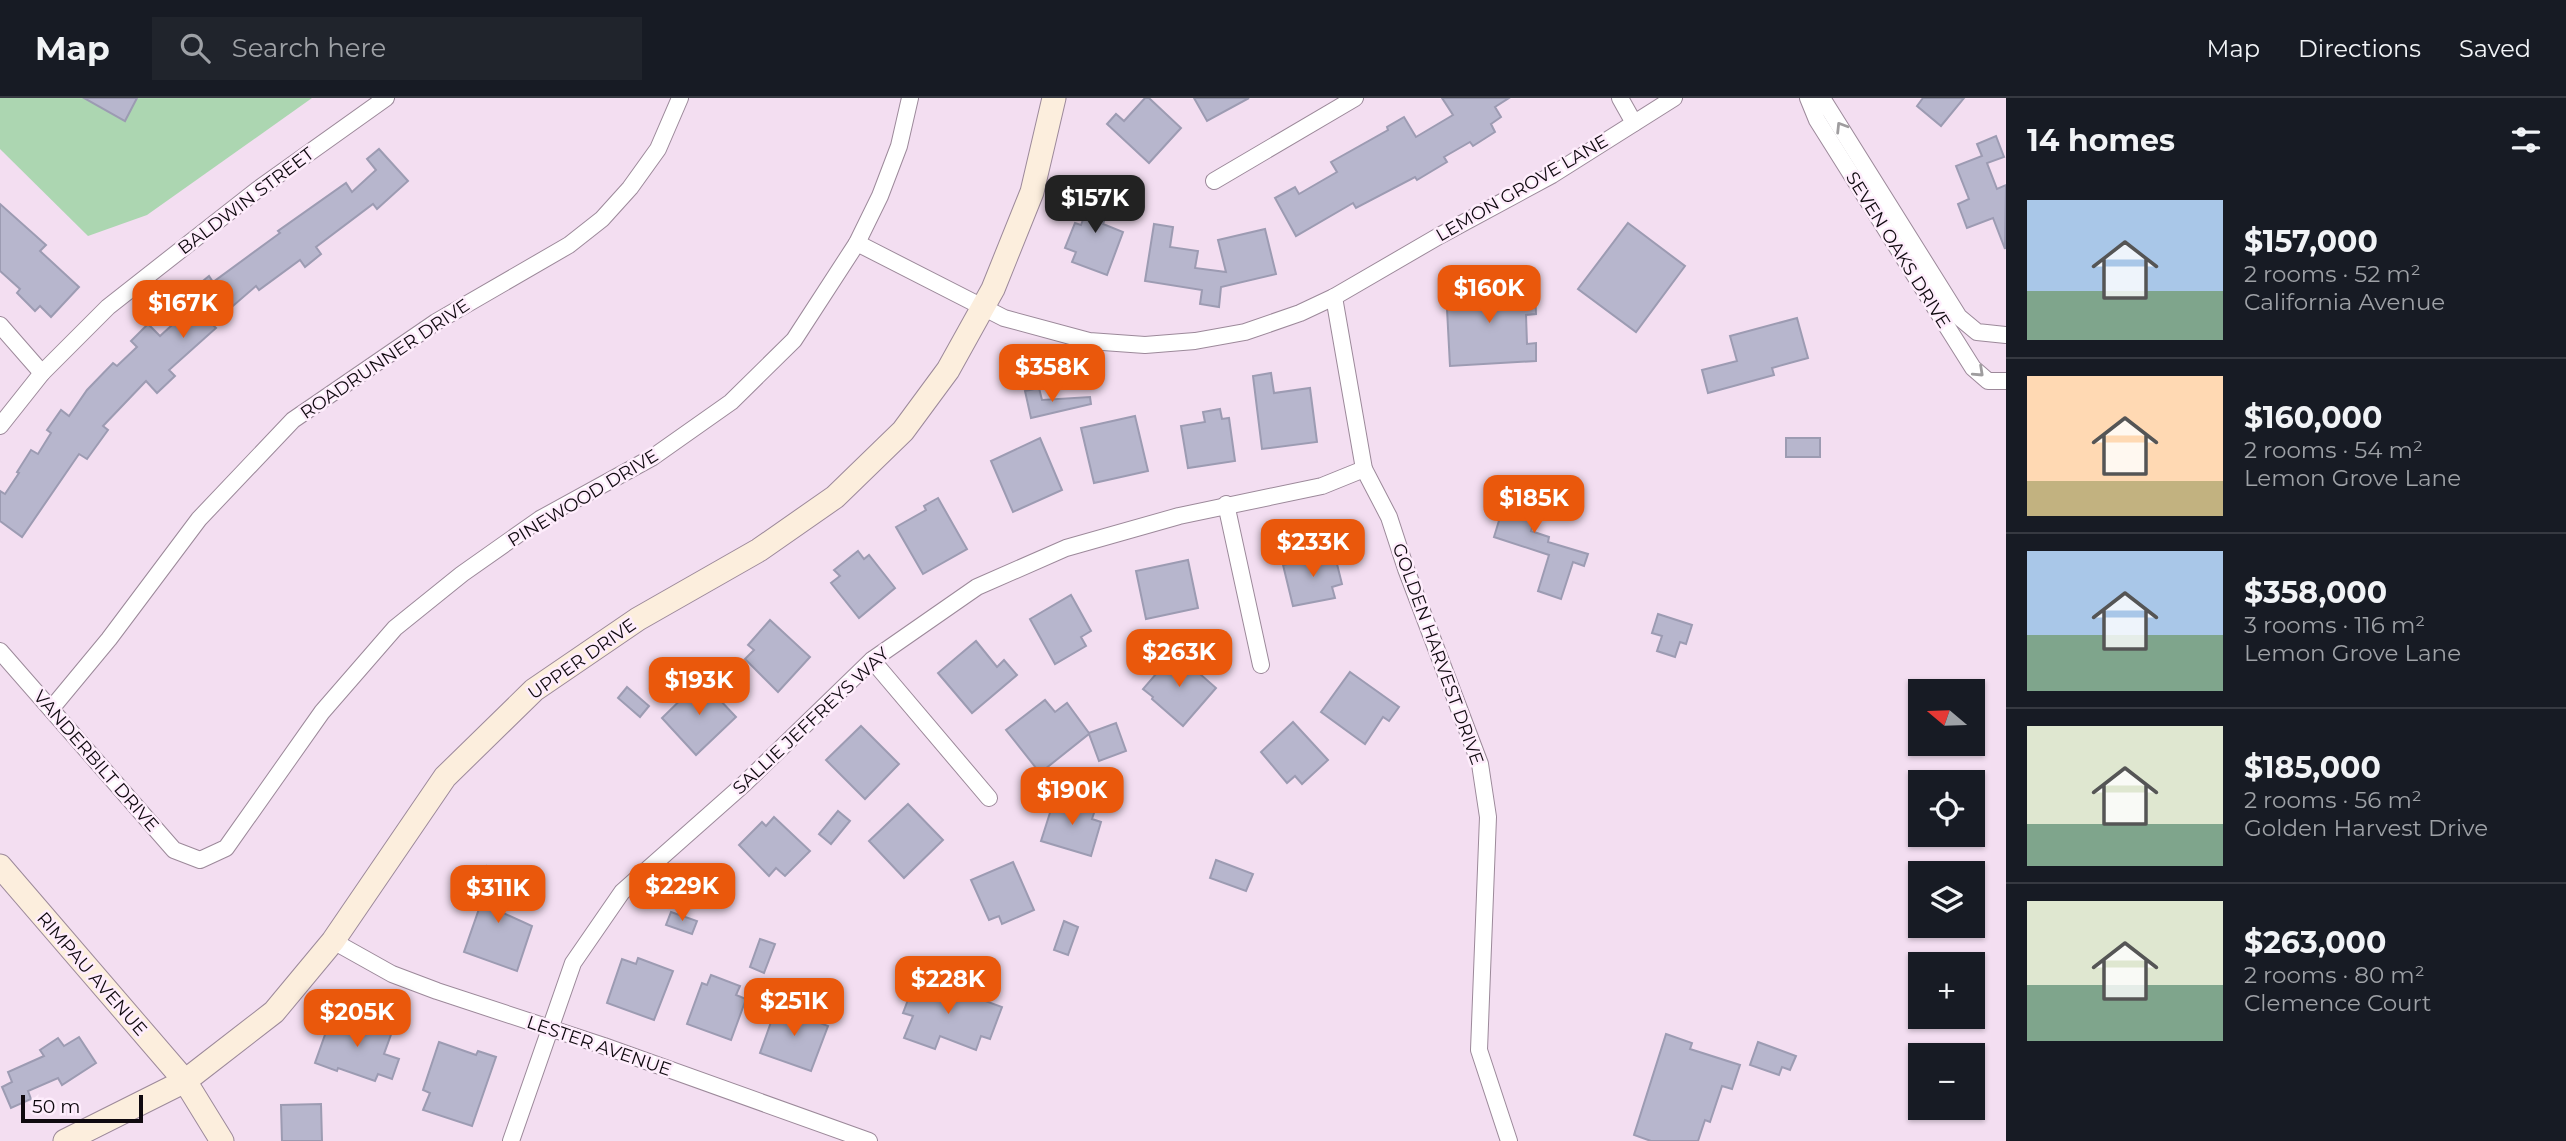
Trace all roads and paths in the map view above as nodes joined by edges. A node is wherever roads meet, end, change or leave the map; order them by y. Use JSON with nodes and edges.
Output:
{"nodes":[{"id":1,"x":386,"y":98,"type":"edge"},
{"id":2,"x":680,"y":98,"type":"edge"},
{"id":3,"x":910,"y":98,"type":"edge"},
{"id":4,"x":1055,"y":98,"type":"edge"},
{"id":5,"x":1355,"y":98,"type":"edge"},
{"id":6,"x":1620,"y":98,"type":"edge"},
{"id":7,"x":1674,"y":98,"type":"edge"},
{"id":8,"x":1808,"y":98,"type":"edge"},
{"id":9,"x":1822,"y":98,"type":"edge"},
{"id":10,"x":1634,"y":123,"type":"junction"},
{"id":11,"x":1214,"y":181,"type":"dead end"},
{"id":12,"x":857,"y":243,"type":"junction"},
{"id":13,"x":1334,"y":297,"type":"junction"},
{"id":14,"x":984,"y":309,"type":"junction"},
{"id":15,"x":0,"y":325,"type":"edge"},
{"id":16,"x":2006,"y":335,"type":"edge"},
{"id":17,"x":42,"y":373,"type":"junction"},
{"id":18,"x":2006,"y":381,"type":"edge"},
{"id":19,"x":0,"y":426,"type":"edge"},
{"id":20,"x":1364,"y":468,"type":"junction"},
{"id":21,"x":1226,"y":504,"type":"junction"},
{"id":22,"x":0,"y":651,"type":"edge"},
{"id":23,"x":872,"y":660,"type":"junction"},
{"id":24,"x":1261,"y":664,"type":"dead end"},
{"id":25,"x":51,"y":709,"type":"junction"},
{"id":26,"x":989,"y":798,"type":"dead end"},
{"id":27,"x":200,"y":860,"type":"joint"},
{"id":28,"x":0,"y":866,"type":"edge"},
{"id":29,"x":334,"y":941,"type":"junction"},
{"id":30,"x":550,"y":1028,"type":"junction"},
{"id":31,"x":184,"y":1081,"type":"junction"},
{"id":32,"x":65,"y":1141,"type":"edge"},
{"id":33,"x":222,"y":1141,"type":"edge"},
{"id":34,"x":511,"y":1141,"type":"edge"},
{"id":35,"x":869,"y":1141,"type":"edge"},
{"id":36,"x":1509,"y":1141,"type":"edge"}],
"edges":[{"from":1,"to":17,"type":"street","name":"BALDWIN STREET"},
{"from":2,"to":25,"type":"street","name":"ROADRUNNER DRIVE"},
{"from":3,"to":12,"type":"street","name":"PINEWOOD DRIVE"},
{"from":4,"to":14,"type":"main road","name":"UPPER DRIVE"},
{"from":5,"to":11,"type":"street"},
{"from":6,"to":10,"type":"street"},
{"from":7,"to":10,"type":"street","name":"LEMON GROVE LANE"},
{"from":8,"to":18,"type":"street","name":"SEVEN OAKS DRIVE","one_way":true},
{"from":16,"to":9,"type":"street","name":"SEVEN OAKS DRIVE","one_way":true},
{"from":10,"to":13,"type":"street","name":"LEMON GROVE LANE"},
{"from":12,"to":14,"type":"street","name":"LEMON GROVE LANE"},
{"from":12,"to":27,"type":"street","name":"PINEWOOD DRIVE"},
{"from":13,"to":14,"type":"street","name":"LEMON GROVE LANE"},
{"from":13,"to":20,"type":"street","name":"GOLDEN HARVEST DRIVE"},
{"from":14,"to":29,"type":"main road","name":"UPPER DRIVE"},
{"from":15,"to":17,"type":"street"},
{"from":17,"to":19,"type":"street","name":"BALDWIN STREET"},
{"from":20,"to":21,"type":"street","name":"SALLIE JEFFREYS WAY"},
{"from":20,"to":36,"type":"street","name":"GOLDEN HARVEST DRIVE"},
{"from":21,"to":23,"type":"street","name":"SALLIE JEFFREYS WAY"},
{"from":21,"to":24,"type":"street"},
{"from":22,"to":25,"type":"street","name":"VANDERBILT DRIVE"},
{"from":23,"to":26,"type":"street"},
{"from":23,"to":30,"type":"street","name":"SALLIE JEFFREYS WAY"},
{"from":25,"to":27,"type":"street","name":"VANDERBILT DRIVE"},
{"from":28,"to":31,"type":"main road","name":"RIMPAU AVENUE"},
{"from":29,"to":30,"type":"street","name":"LESTER AVENUE"},
{"from":29,"to":31,"type":"main road","name":"UPPER DRIVE"},
{"from":30,"to":34,"type":"street","name":"SALLIE JEFFREYS WAY"},
{"from":30,"to":35,"type":"street","name":"LESTER AVENUE"},
{"from":31,"to":32,"type":"main road","name":"UPPER DRIVE"},
{"from":31,"to":33,"type":"main road","name":"RIMPAU AVENUE"}]}
